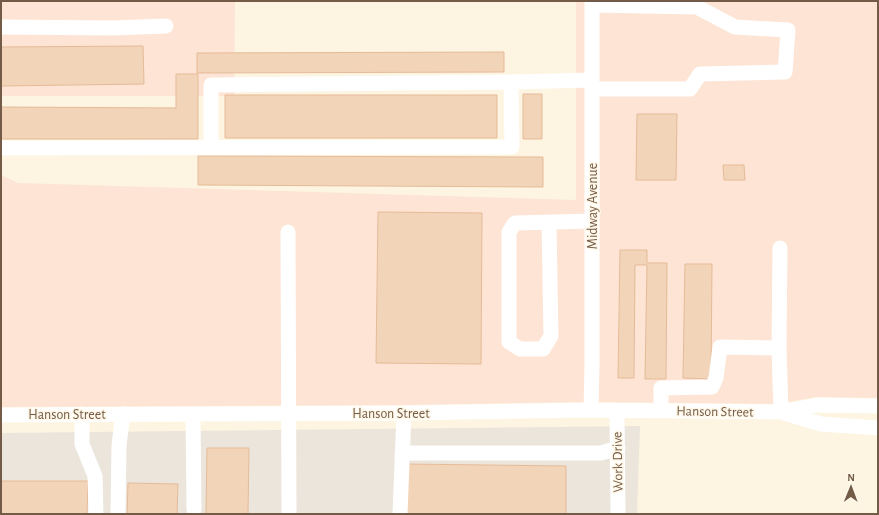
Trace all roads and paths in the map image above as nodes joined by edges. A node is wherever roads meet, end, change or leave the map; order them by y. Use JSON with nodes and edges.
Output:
{"nodes":[{"id":1,"x":592,"y":3,"type":"edge"},
{"id":2,"x":166,"y":26,"type":"dead end"},
{"id":3,"x":1,"y":27,"type":"edge"},
{"id":4,"x":511,"y":82,"type":"junction"},
{"id":5,"x":592,"y":85,"type":"junction"},
{"id":6,"x":211,"y":147,"type":"junction"},
{"id":7,"x":1,"y":148,"type":"edge"},
{"id":8,"x":592,"y":221,"type":"junction"},
{"id":9,"x":549,"y":222,"type":"junction"},
{"id":10,"x":288,"y":232,"type":"dead end"},
{"id":11,"x":780,"y":248,"type":"dead end"},
{"id":12,"x":779,"y":348,"type":"junction"},
{"id":13,"x":878,"y":406,"type":"edge"},
{"id":14,"x":590,"y":410,"type":"junction"},
{"id":15,"x":617,"y":410,"type":"junction"},
{"id":16,"x":661,"y":411,"type":"junction"},
{"id":17,"x":781,"y":412,"type":"junction"},
{"id":18,"x":404,"y":413,"type":"junction"},
{"id":19,"x":82,"y":414,"type":"junction"},
{"id":20,"x":123,"y":414,"type":"junction"},
{"id":21,"x":193,"y":414,"type":"junction"},
{"id":22,"x":289,"y":414,"type":"junction"},
{"id":23,"x":1,"y":415,"type":"edge"},
{"id":24,"x":878,"y":428,"type":"edge"},
{"id":25,"x":618,"y":448,"type":"junction"},
{"id":26,"x":402,"y":453,"type":"junction"},
{"id":27,"x":194,"y":509,"type":"dead end"},
{"id":28,"x":96,"y":514,"type":"edge"},
{"id":29,"x":118,"y":514,"type":"edge"},
{"id":30,"x":289,"y":514,"type":"edge"},
{"id":31,"x":400,"y":514,"type":"edge"},
{"id":32,"x":618,"y":514,"type":"edge"}],
"edges":[{"from":1,"to":5,"type":"street","name":"Midway Avenue"},
{"from":1,"to":5,"type":"street"},
{"from":2,"to":3,"type":"street"},
{"from":4,"to":5,"type":"street"},
{"from":4,"to":6,"type":"street"},
{"from":4,"to":6,"type":"street"},
{"from":5,"to":8,"type":"street","name":"Midway Avenue"},
{"from":6,"to":7,"type":"street"},
{"from":8,"to":9,"type":"street"},
{"from":8,"to":14,"type":"street","name":"Midway Avenue"},
{"from":9,"to":9,"type":"street"},
{"from":10,"to":22,"type":"street"},
{"from":11,"to":12,"type":"street"},
{"from":12,"to":16,"type":"street"},
{"from":12,"to":17,"type":"street"},
{"from":13,"to":17,"type":"street","name":"Hanson Street"},
{"from":14,"to":15,"type":"street","name":"Hanson Street"},
{"from":14,"to":18,"type":"street","name":"Hanson Street"},
{"from":15,"to":16,"type":"street","name":"Hanson Street"},
{"from":15,"to":25,"type":"street","name":"Work Drive"},
{"from":16,"to":17,"type":"street","name":"Hanson Street"},
{"from":17,"to":24,"type":"street","name":"Hanson Street"},
{"from":18,"to":22,"type":"street","name":"Hanson Street"},
{"from":18,"to":26,"type":"street"},
{"from":19,"to":20,"type":"street","name":"Hanson Street"},
{"from":19,"to":23,"type":"street","name":"Hanson Street"},
{"from":19,"to":28,"type":"street"},
{"from":20,"to":21,"type":"street","name":"Hanson Street"},
{"from":20,"to":29,"type":"street"},
{"from":21,"to":22,"type":"street","name":"Hanson Street"},
{"from":21,"to":27,"type":"street"},
{"from":22,"to":30,"type":"street"},
{"from":25,"to":26,"type":"street"},
{"from":25,"to":32,"type":"street","name":"Work Drive"},
{"from":26,"to":31,"type":"street"}]}
